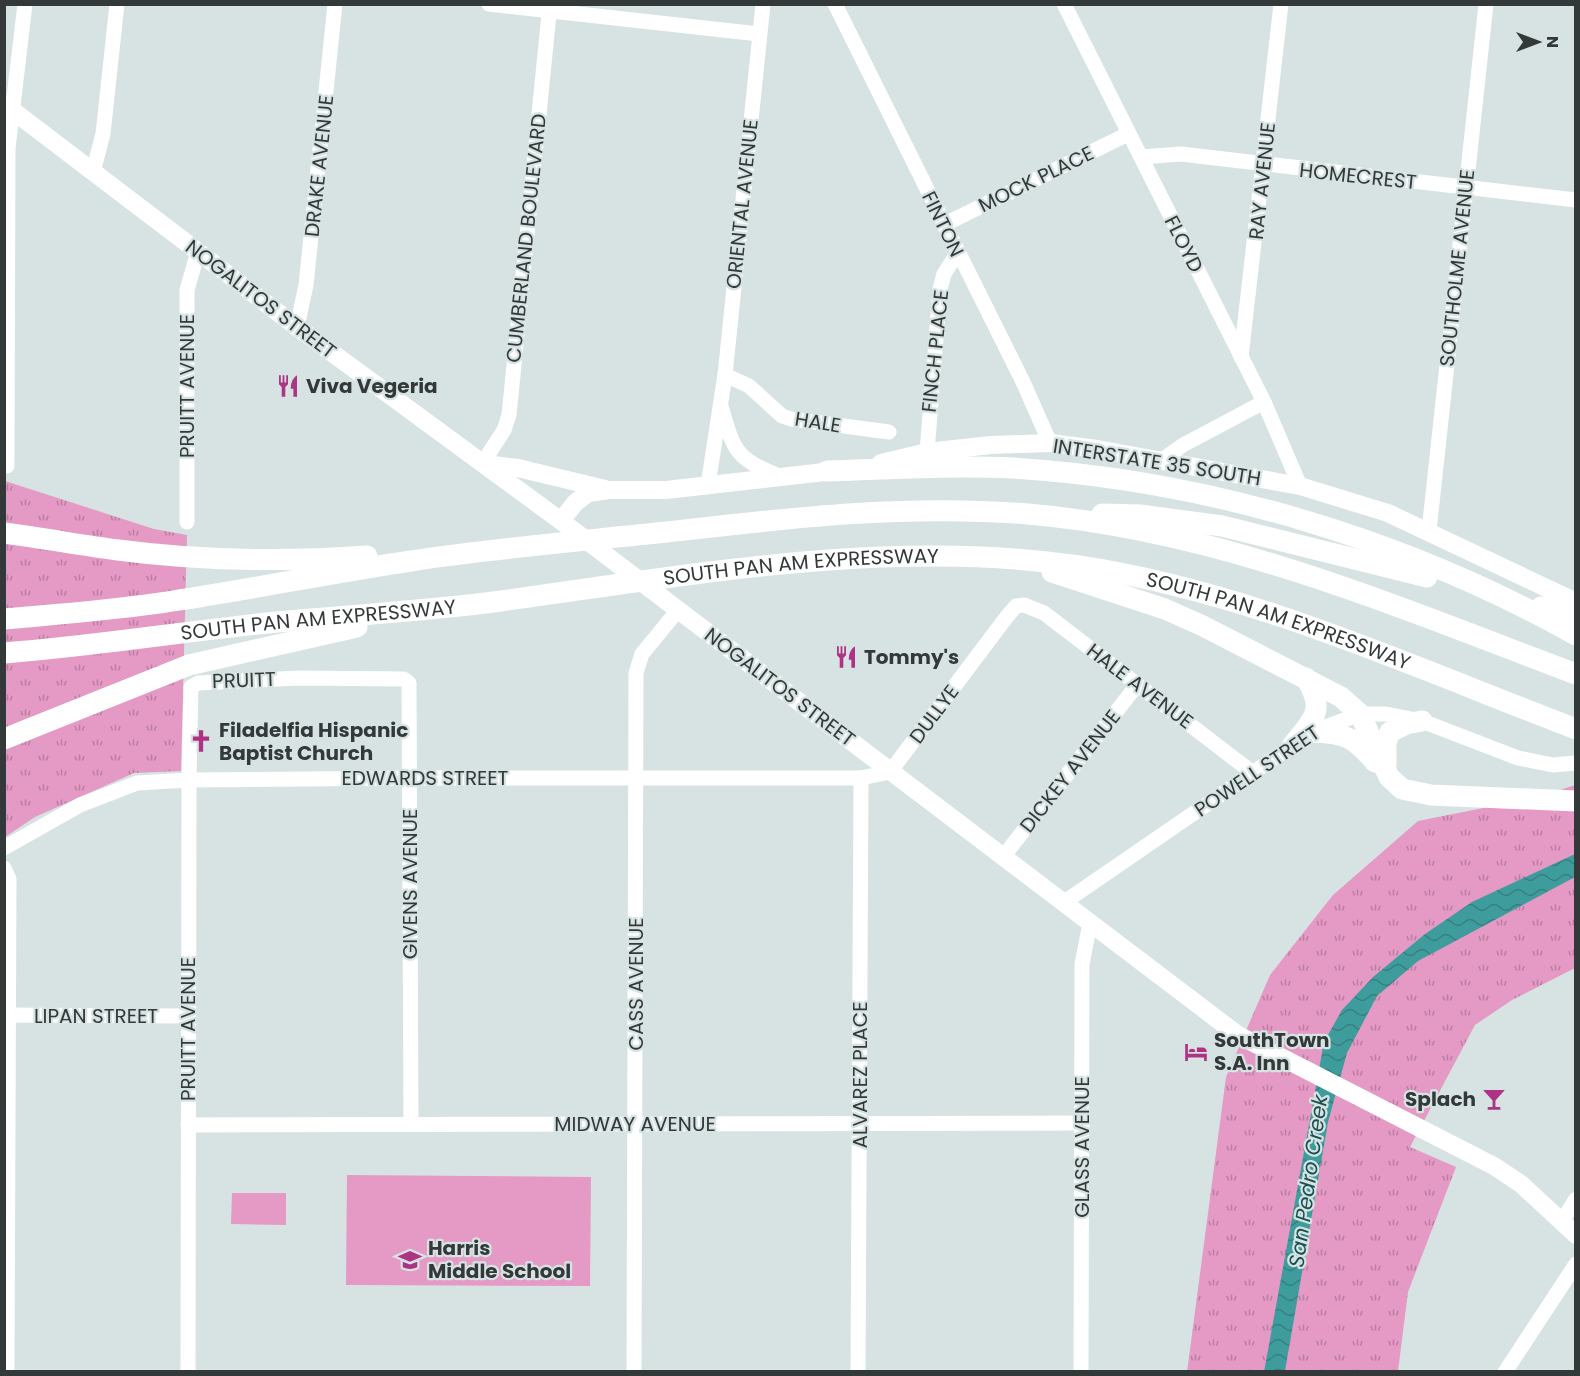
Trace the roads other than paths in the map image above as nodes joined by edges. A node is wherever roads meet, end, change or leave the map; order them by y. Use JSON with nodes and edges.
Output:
{"nodes":[{"id":1,"x":26,"y":4,"type":"edge"},
{"id":2,"x":117,"y":4,"type":"edge"},
{"id":3,"x":335,"y":4,"type":"edge"},
{"id":4,"x":489,"y":4,"type":"edge"},
{"id":5,"x":763,"y":4,"type":"edge"},
{"id":6,"x":835,"y":4,"type":"edge"},
{"id":7,"x":1281,"y":4,"type":"edge"},
{"id":8,"x":1486,"y":4,"type":"edge"},
{"id":9,"x":549,"y":8,"type":"edge"},
{"id":10,"x":1070,"y":9,"type":"edge"},
{"id":11,"x":759,"y":34,"type":"junction"},
{"id":12,"x":9,"y":108,"type":"edge"},
{"id":13,"x":1128,"y":134,"type":"junction"},
{"id":14,"x":1141,"y":158,"type":"junction"},
{"id":15,"x":1264,"y":166,"type":"junction"},
{"id":16,"x":93,"y":172,"type":"junction"},
{"id":17,"x":1465,"y":189,"type":"junction"},
{"id":18,"x":1575,"y":200,"type":"edge"},
{"id":19,"x":943,"y":225,"type":"junction"},
{"id":20,"x":198,"y":252,"type":"junction"},
{"id":21,"x":957,"y":254,"type":"junction"},
{"id":22,"x":6,"y":302,"type":"edge"},
{"id":23,"x":297,"y":327,"type":"junction"},
{"id":24,"x":1241,"y":357,"type":"junction"},
{"id":25,"x":725,"y":375,"type":"junction"},
{"id":26,"x":1264,"y":402,"type":"junction"},
{"id":27,"x":720,"y":403,"type":"junction"},
{"id":28,"x":889,"y":432,"type":"dead end"},
{"id":29,"x":1050,"y":443,"type":"junction"},
{"id":30,"x":927,"y":452,"type":"junction"},
{"id":31,"x":1162,"y":460,"type":"junction"},
{"id":32,"x":482,"y":464,"type":"junction"},
{"id":33,"x":7,"y":466,"type":"dead end"},
{"id":34,"x":827,"y":471,"type":"junction"},
{"id":35,"x":779,"y":476,"type":"junction"},
{"id":36,"x":708,"y":485,"type":"junction"},
{"id":37,"x":1300,"y":486,"type":"junction"},
{"id":38,"x":609,"y":490,"type":"junction"},
{"id":39,"x":1030,"y":514,"type":"junction"},
{"id":40,"x":4,"y":519,"type":"edge"},
{"id":41,"x":187,"y":522,"type":"dead end"},
{"id":42,"x":564,"y":523,"type":"junction"},
{"id":43,"x":1429,"y":531,"type":"junction"},
{"id":44,"x":4,"y":533,"type":"edge"},
{"id":45,"x":62,"y":541,"type":"junction"},
{"id":46,"x":1012,"y":559,"type":"junction"},
{"id":47,"x":415,"y":560,"type":"junction"},
{"id":48,"x":1575,"y":602,"type":"edge"},
{"id":49,"x":1024,"y":605,"type":"joint"},
{"id":50,"x":674,"y":607,"type":"junction"},
{"id":51,"x":422,"y":612,"type":"junction"},
{"id":52,"x":1575,"y":616,"type":"edge"},
{"id":53,"x":4,"y":619,"type":"edge"},
{"id":54,"x":1575,"y":635,"type":"edge"},
{"id":55,"x":4,"y":654,"type":"edge"},
{"id":56,"x":1575,"y":674,"type":"edge"},
{"id":57,"x":299,"y":678,"type":"joint"},
{"id":58,"x":1306,"y":678,"type":"junction"},
{"id":59,"x":1137,"y":685,"type":"junction"},
{"id":60,"x":191,"y":687,"type":"joint"},
{"id":61,"x":106,"y":696,"type":"junction"},
{"id":62,"x":1360,"y":714,"type":"junction"},
{"id":63,"x":1422,"y":721,"type":"junction"},
{"id":64,"x":1575,"y":729,"type":"edge"},
{"id":65,"x":1312,"y":732,"type":"junction"},
{"id":66,"x":4,"y":739,"type":"edge"},
{"id":67,"x":1292,"y":746,"type":"junction"},
{"id":68,"x":4,"y":755,"type":"edge"},
{"id":69,"x":1575,"y":763,"type":"edge"},
{"id":70,"x":890,"y":772,"type":"junction"},
{"id":71,"x":1253,"y":773,"type":"junction"},
{"id":72,"x":635,"y":777,"type":"junction"},
{"id":73,"x":1389,"y":777,"type":"junction"},
{"id":74,"x":410,"y":778,"type":"junction"},
{"id":75,"x":861,"y":778,"type":"junction"},
{"id":76,"x":189,"y":780,"type":"junction"},
{"id":77,"x":1575,"y":801,"type":"edge"},
{"id":78,"x":4,"y":848,"type":"edge"},
{"id":79,"x":1003,"y":857,"type":"junction"},
{"id":80,"x":4,"y":868,"type":"edge"},
{"id":81,"x":1063,"y":903,"type":"junction"},
{"id":82,"x":1090,"y":923,"type":"junction"},
{"id":83,"x":6,"y":1015,"type":"edge"},
{"id":84,"x":188,"y":1016,"type":"junction"},
{"id":85,"x":636,"y":1123,"type":"junction"},
{"id":86,"x":1083,"y":1123,"type":"junction"},
{"id":87,"x":411,"y":1124,"type":"junction"},
{"id":88,"x":860,"y":1124,"type":"junction"},
{"id":89,"x":188,"y":1125,"type":"junction"},
{"id":90,"x":1575,"y":1199,"type":"edge"},
{"id":91,"x":1562,"y":1221,"type":"junction"},
{"id":92,"x":1575,"y":1235,"type":"edge"},
{"id":93,"x":6,"y":1249,"type":"edge"},
{"id":94,"x":1575,"y":1264,"type":"edge"},
{"id":95,"x":8,"y":1371,"type":"edge"},
{"id":96,"x":188,"y":1371,"type":"edge"},
{"id":97,"x":634,"y":1371,"type":"edge"},
{"id":98,"x":858,"y":1371,"type":"edge"},
{"id":99,"x":1081,"y":1371,"type":"edge"},
{"id":100,"x":1505,"y":1371,"type":"edge"}],
"edges":[{"from":1,"to":12,"type":"street"},
{"from":2,"to":16,"type":"street"},
{"from":3,"to":23,"type":"street","name":"DRAKE AVENUE"},
{"from":4,"to":9,"type":"street"},
{"from":5,"to":11,"type":"street","name":"ORIENTAL AVENUE"},
{"from":6,"to":19,"type":"street","name":"FINTON"},
{"from":7,"to":15,"type":"street","name":"RAY AVENUE"},
{"from":8,"to":17,"type":"street","name":"SOUTHOLME AVENUE"},
{"from":9,"to":11,"type":"street"},
{"from":9,"to":32,"type":"street","name":"CUMBERLAND BOULEVARD"},
{"from":10,"to":13,"type":"street","name":"FLOYD"},
{"from":11,"to":25,"type":"street","name":"ORIENTAL AVENUE"},
{"from":12,"to":16,"type":"main road","name":"NOGALITOS STREET"},
{"from":12,"to":22,"type":"street"},
{"from":13,"to":14,"type":"street","name":"FLOYD"},
{"from":13,"to":19,"type":"street","name":"MOCK PLACE"},
{"from":14,"to":15,"type":"street","name":"HOMECREST"},
{"from":14,"to":24,"type":"street","name":"FLOYD"},
{"from":15,"to":17,"type":"street","name":"HOMECREST"},
{"from":15,"to":24,"type":"street","name":"RAY AVENUE"},
{"from":16,"to":20,"type":"main road","name":"NOGALITOS STREET"},
{"from":17,"to":18,"type":"street","name":"HOMECREST"},
{"from":17,"to":43,"type":"street","name":"SOUTHOLME AVENUE"},
{"from":19,"to":21,"type":"street","name":"FINTON"},
{"from":20,"to":23,"type":"main road","name":"NOGALITOS STREET"},
{"from":20,"to":41,"type":"street","name":"PRUITT AVENUE"},
{"from":21,"to":29,"type":"street","name":"FINTON"},
{"from":21,"to":30,"type":"street","name":"FINCH PLACE"},
{"from":22,"to":33,"type":"street"},
{"from":23,"to":32,"type":"main road","name":"NOGALITOS STREET"},
{"from":24,"to":26,"type":"street","name":"FLOYD"},
{"from":25,"to":27,"type":"street","name":"ORIENTAL AVENUE"},
{"from":25,"to":28,"type":"street","name":"HALE"},
{"from":26,"to":31,"type":"street"},
{"from":26,"to":37,"type":"street","name":"FLOYD"},
{"from":27,"to":35,"type":"street","name":"ORIENTAL AVENUE"},
{"from":27,"to":36,"type":"street","name":"ORIENTAL AVENUE"},
{"from":29,"to":30,"type":"main road","name":"INTERSTATE 35 SOUTH"},
{"from":29,"to":31,"type":"main road","name":"INTERSTATE 35 SOUTH"},
{"from":30,"to":34,"type":"main road","name":"INTERSTATE 35 SOUTH"},
{"from":31,"to":37,"type":"main road","name":"INTERSTATE 35 SOUTH"},
{"from":32,"to":38,"type":"main road","name":"INTERSTATE 35 SOUTH"},
{"from":32,"to":42,"type":"main road","name":"NOGALITOS STREET"},
{"from":34,"to":35,"type":"main road","name":"INTERSTATE 35 SOUTH"},
{"from":34,"to":54,"type":"highway"},
{"from":35,"to":36,"type":"main road","name":"INTERSTATE 35 SOUTH"},
{"from":36,"to":38,"type":"main road","name":"INTERSTATE 35 SOUTH"},
{"from":37,"to":43,"type":"main road","name":"INTERSTATE 35 SOUTH"},
{"from":38,"to":42,"type":"main road","name":"INTERSTATE 35 SOUTH"},
{"from":39,"to":47,"type":"highway","name":"SOUTH PAN AM EXPRESSWAY"},
{"from":39,"to":52,"type":"highway"},
{"from":39,"to":56,"type":"highway","name":"SOUTH PAN AM EXPRESSWAY"},
{"from":40,"to":45,"type":"highway"},
{"from":42,"to":50,"type":"main road","name":"NOGALITOS STREET"},
{"from":43,"to":48,"type":"main road","name":"INTERSTATE 35 SOUTH"},
{"from":44,"to":45,"type":"highway"},
{"from":45,"to":47,"type":"highway"},
{"from":46,"to":51,"type":"highway","name":"SOUTH PAN AM EXPRESSWAY"},
{"from":46,"to":58,"type":"highway"},
{"from":46,"to":64,"type":"highway","name":"SOUTH PAN AM EXPRESSWAY"},
{"from":47,"to":53,"type":"highway","name":"SOUTH PAN AM EXPRESSWAY"},
{"from":49,"to":59,"type":"street","name":"HALE AVENUE"},
{"from":49,"to":70,"type":"street","name":"DULLYE"},
{"from":50,"to":70,"type":"main road","name":"NOGALITOS STREET"},
{"from":50,"to":72,"type":"street","name":"CASS AVENUE"},
{"from":51,"to":55,"type":"highway","name":"SOUTH PAN AM EXPRESSWAY"},
{"from":51,"to":61,"type":"highway"},
{"from":57,"to":60,"type":"street","name":"PRUITT"},
{"from":57,"to":74,"type":"street","name":"GIVENS AVENUE"},
{"from":58,"to":62,"type":"highway"},
{"from":58,"to":67,"type":"highway"},
{"from":59,"to":71,"type":"street","name":"HALE AVENUE"},
{"from":59,"to":79,"type":"street","name":"DICKEY AVENUE"},
{"from":60,"to":76,"type":"street","name":"PRUITT AVENUE"},
{"from":61,"to":66,"type":"highway"},
{"from":61,"to":68,"type":"highway"},
{"from":62,"to":63,"type":"street","name":"POWELL STREET"},
{"from":62,"to":65,"type":"street","name":"POWELL STREET"},
{"from":62,"to":73,"type":"highway"},
{"from":63,"to":69,"type":"street","name":"POWELL STREET"},
{"from":63,"to":73,"type":"highway"},
{"from":65,"to":67,"type":"street","name":"POWELL STREET"},
{"from":65,"to":73,"type":"highway"},
{"from":67,"to":71,"type":"street","name":"POWELL STREET"},
{"from":70,"to":75,"type":"street","name":"EDWARDS STREET"},
{"from":70,"to":79,"type":"main road","name":"NOGALITOS STREET"},
{"from":71,"to":81,"type":"street","name":"POWELL STREET"},
{"from":72,"to":74,"type":"street","name":"EDWARDS STREET"},
{"from":72,"to":75,"type":"street","name":"EDWARDS STREET"},
{"from":72,"to":85,"type":"street","name":"CASS AVENUE"},
{"from":73,"to":77,"type":"highway"},
{"from":74,"to":76,"type":"street","name":"EDWARDS STREET"},
{"from":74,"to":87,"type":"street","name":"GIVENS AVENUE"},
{"from":75,"to":88,"type":"street","name":"ALVAREZ PLACE"},
{"from":76,"to":78,"type":"street","name":"EDWARDS STREET"},
{"from":76,"to":84,"type":"street","name":"PRUITT AVENUE"},
{"from":79,"to":81,"type":"main road","name":"NOGALITOS STREET"},
{"from":80,"to":83,"type":"street"},
{"from":81,"to":82,"type":"main road","name":"NOGALITOS STREET"},
{"from":82,"to":86,"type":"street","name":"GLASS AVENUE"},
{"from":82,"to":91,"type":"main road","name":"NOGALITOS STREET"},
{"from":83,"to":84,"type":"street","name":"LIPAN STREET"},
{"from":83,"to":93,"type":"street"},
{"from":84,"to":89,"type":"street","name":"PRUITT AVENUE"},
{"from":85,"to":87,"type":"street","name":"MIDWAY AVENUE"},
{"from":85,"to":88,"type":"street","name":"MIDWAY AVENUE"},
{"from":85,"to":97,"type":"street","name":"CASS AVENUE"},
{"from":86,"to":88,"type":"street","name":"MIDWAY AVENUE"},
{"from":86,"to":99,"type":"street","name":"GLASS AVENUE"},
{"from":87,"to":89,"type":"street","name":"MIDWAY AVENUE"},
{"from":88,"to":98,"type":"street","name":"ALVAREZ PLACE"},
{"from":89,"to":96,"type":"street","name":"PRUITT AVENUE"},
{"from":90,"to":91,"type":"street"},
{"from":91,"to":92,"type":"main road","name":"NOGALITOS STREET"},
{"from":93,"to":95,"type":"street"},
{"from":94,"to":100,"type":"street"}]}
